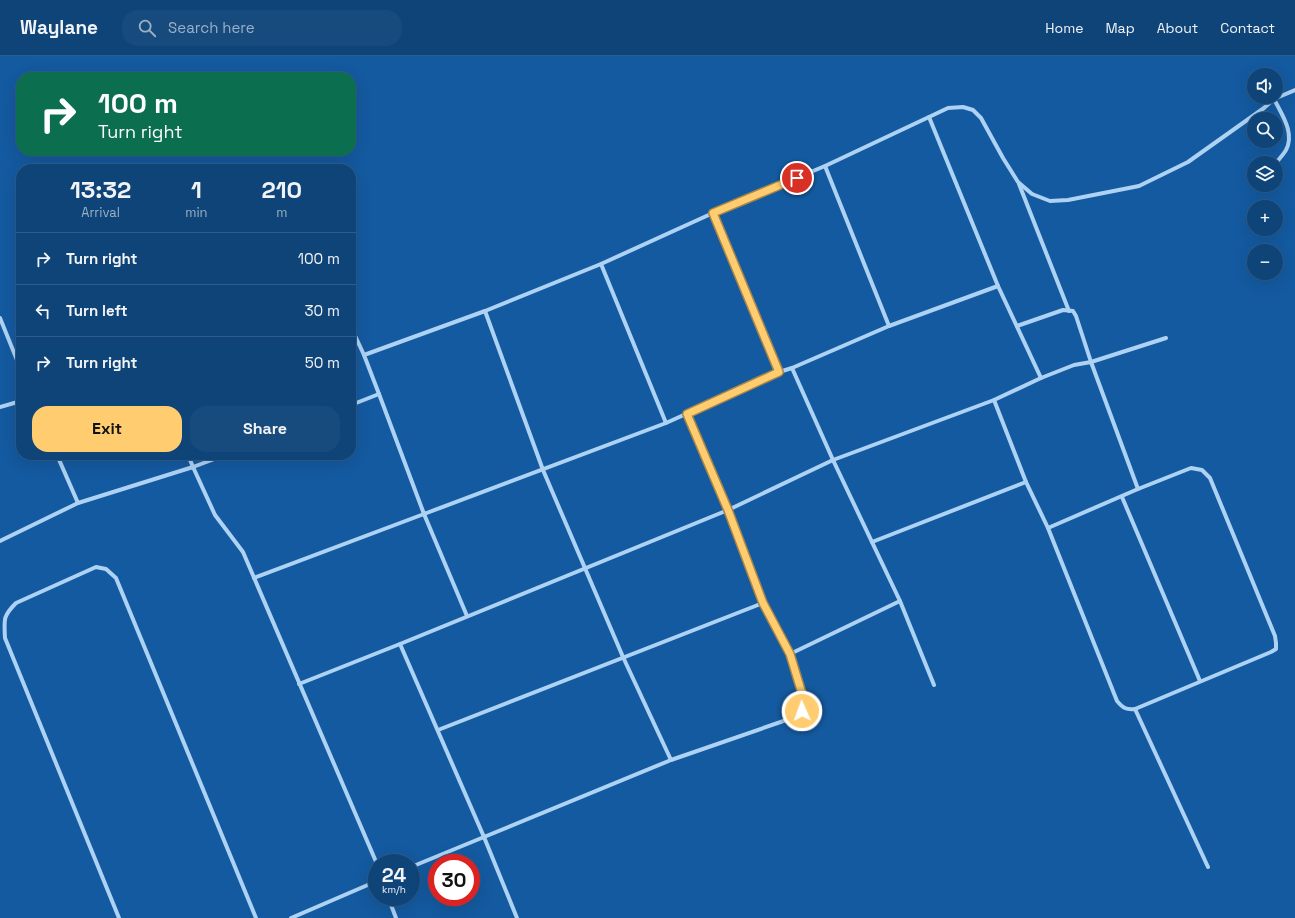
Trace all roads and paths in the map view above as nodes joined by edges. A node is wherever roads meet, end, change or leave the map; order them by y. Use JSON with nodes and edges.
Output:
{"nodes":[{"id":1,"x":1295,"y":90,"type":"edge"},
{"id":2,"x":1283,"y":96,"type":"edge"},
{"id":3,"x":1269,"y":104,"type":"edge"},
{"id":4,"x":1276,"y":104,"type":"edge"},
{"id":5,"x":929,"y":117,"type":"junction"},
{"id":6,"x":1282,"y":156,"type":"edge"},
{"id":7,"x":825,"y":166,"type":"junction"},
{"id":8,"x":1018,"y":182,"type":"junction"},
{"id":9,"x":713,"y":213,"type":"junction"},
{"id":10,"x":601,"y":264,"type":"junction"},
{"id":11,"x":998,"y":286,"type":"junction"},
{"id":12,"x":484,"y":311,"type":"junction"},
{"id":13,"x":1069,"y":311,"type":"junction"},
{"id":14,"x":0,"y":318,"type":"edge"},
{"id":15,"x":889,"y":326,"type":"junction"},
{"id":16,"x":1017,"y":326,"type":"junction"},
{"id":17,"x":356,"y":338,"type":"edge"},
{"id":18,"x":1166,"y":338,"type":"dead end"},
{"id":19,"x":364,"y":355,"type":"junction"},
{"id":20,"x":16,"y":358,"type":"edge"},
{"id":21,"x":1091,"y":362,"type":"junction"},
{"id":22,"x":792,"y":368,"type":"junction"},
{"id":23,"x":779,"y":372,"type":"junction"},
{"id":24,"x":1041,"y":378,"type":"junction"},
{"id":25,"x":379,"y":394,"type":"junction"},
{"id":26,"x":994,"y":400,"type":"junction"},
{"id":27,"x":16,"y":402,"type":"edge"},
{"id":28,"x":356,"y":403,"type":"edge"},
{"id":29,"x":0,"y":407,"type":"edge"},
{"id":30,"x":687,"y":414,"type":"junction"},
{"id":31,"x":666,"y":423,"type":"junction"},
{"id":32,"x":59,"y":460,"type":"edge"},
{"id":33,"x":190,"y":460,"type":"edge"},
{"id":34,"x":213,"y":460,"type":"edge"},
{"id":35,"x":833,"y":460,"type":"junction"},
{"id":36,"x":193,"y":468,"type":"junction"},
{"id":37,"x":544,"y":470,"type":"junction"},
{"id":38,"x":1026,"y":482,"type":"junction"},
{"id":39,"x":1138,"y":489,"type":"junction"},
{"id":40,"x":1122,"y":497,"type":"junction"},
{"id":41,"x":78,"y":503,"type":"junction"},
{"id":42,"x":728,"y":510,"type":"junction"},
{"id":43,"x":424,"y":514,"type":"junction"},
{"id":44,"x":1048,"y":528,"type":"junction"},
{"id":45,"x":0,"y":541,"type":"edge"},
{"id":46,"x":872,"y":542,"type":"junction"},
{"id":47,"x":586,"y":569,"type":"junction"},
{"id":48,"x":254,"y":578,"type":"junction"},
{"id":49,"x":900,"y":601,"type":"junction"},
{"id":50,"x":763,"y":603,"type":"junction"},
{"id":51,"x":467,"y":616,"type":"junction"},
{"id":52,"x":400,"y":644,"type":"junction"},
{"id":53,"x":790,"y":654,"type":"junction"},
{"id":54,"x":623,"y":657,"type":"junction"},
{"id":55,"x":1200,"y":681,"type":"junction"},
{"id":56,"x":299,"y":684,"type":"junction"},
{"id":57,"x":934,"y":685,"type":"dead end"},
{"id":58,"x":1135,"y":709,"type":"junction"},
{"id":59,"x":438,"y":730,"type":"junction"},
{"id":60,"x":671,"y":760,"type":"junction"},
{"id":61,"x":484,"y":837,"type":"junction"},
{"id":62,"x":373,"y":854,"type":"edge"},
{"id":63,"x":420,"y":863,"type":"edge"},
{"id":64,"x":1208,"y":867,"type":"dead end"},
{"id":65,"x":368,"y":885,"type":"edge"},
{"id":66,"x":391,"y":906,"type":"edge"},
{"id":67,"x":119,"y":918,"type":"edge"},
{"id":68,"x":256,"y":918,"type":"edge"},
{"id":69,"x":291,"y":918,"type":"edge"},
{"id":70,"x":396,"y":918,"type":"edge"},
{"id":71,"x":517,"y":918,"type":"edge"}],
"edges":[{"from":1,"to":2,"type":"street"},
{"from":3,"to":8,"type":"street"},
{"from":4,"to":6,"type":"street"},
{"from":5,"to":7,"type":"street"},
{"from":5,"to":8,"type":"street"},
{"from":5,"to":11,"type":"street"},
{"from":7,"to":9,"type":"street"},
{"from":7,"to":15,"type":"street"},
{"from":8,"to":13,"type":"street"},
{"from":9,"to":10,"type":"street"},
{"from":9,"to":23,"type":"street"},
{"from":10,"to":12,"type":"street"},
{"from":10,"to":31,"type":"street"},
{"from":11,"to":15,"type":"street"},
{"from":11,"to":16,"type":"street"},
{"from":12,"to":19,"type":"street"},
{"from":12,"to":37,"type":"street"},
{"from":13,"to":16,"type":"street"},
{"from":13,"to":21,"type":"street"},
{"from":14,"to":20,"type":"street"},
{"from":15,"to":22,"type":"street"},
{"from":16,"to":24,"type":"street"},
{"from":17,"to":19,"type":"street"},
{"from":18,"to":21,"type":"street"},
{"from":19,"to":25,"type":"street"},
{"from":21,"to":24,"type":"street"},
{"from":21,"to":39,"type":"street"},
{"from":22,"to":23,"type":"street"},
{"from":22,"to":35,"type":"street"},
{"from":23,"to":30,"type":"street"},
{"from":24,"to":26,"type":"street"},
{"from":25,"to":28,"type":"street"},
{"from":25,"to":43,"type":"street"},
{"from":26,"to":35,"type":"street"},
{"from":26,"to":38,"type":"street"},
{"from":27,"to":29,"type":"street"},
{"from":30,"to":31,"type":"street"},
{"from":30,"to":42,"type":"street"},
{"from":31,"to":37,"type":"street"},
{"from":32,"to":41,"type":"street"},
{"from":33,"to":36,"type":"street"},
{"from":34,"to":36,"type":"street"},
{"from":35,"to":42,"type":"street"},
{"from":35,"to":46,"type":"street"},
{"from":36,"to":41,"type":"street"},
{"from":36,"to":48,"type":"street"},
{"from":37,"to":43,"type":"street"},
{"from":37,"to":47,"type":"street"},
{"from":38,"to":44,"type":"street"},
{"from":38,"to":46,"type":"street"},
{"from":39,"to":40,"type":"street"},
{"from":39,"to":55,"type":"street"},
{"from":40,"to":44,"type":"street"},
{"from":40,"to":55,"type":"street"},
{"from":41,"to":45,"type":"street"},
{"from":42,"to":47,"type":"street"},
{"from":42,"to":50,"type":"street"},
{"from":43,"to":48,"type":"street"},
{"from":43,"to":51,"type":"street"},
{"from":44,"to":58,"type":"street"},
{"from":46,"to":49,"type":"street"},
{"from":47,"to":51,"type":"street"},
{"from":47,"to":54,"type":"street"},
{"from":48,"to":56,"type":"street"},
{"from":49,"to":53,"type":"street"},
{"from":49,"to":57,"type":"street"},
{"from":50,"to":53,"type":"street"},
{"from":50,"to":54,"type":"street"},
{"from":51,"to":52,"type":"street"},
{"from":52,"to":56,"type":"street"},
{"from":52,"to":59,"type":"street"},
{"from":53,"to":60,"type":"street"},
{"from":54,"to":59,"type":"street"},
{"from":54,"to":60,"type":"street"},
{"from":55,"to":58,"type":"street"},
{"from":56,"to":62,"type":"street"},
{"from":58,"to":64,"type":"street"},
{"from":59,"to":61,"type":"street"},
{"from":60,"to":61,"type":"street"},
{"from":61,"to":63,"type":"street"},
{"from":61,"to":71,"type":"street"},
{"from":65,"to":69,"type":"street"},
{"from":66,"to":70,"type":"street"},
{"from":67,"to":68,"type":"street"}]}
